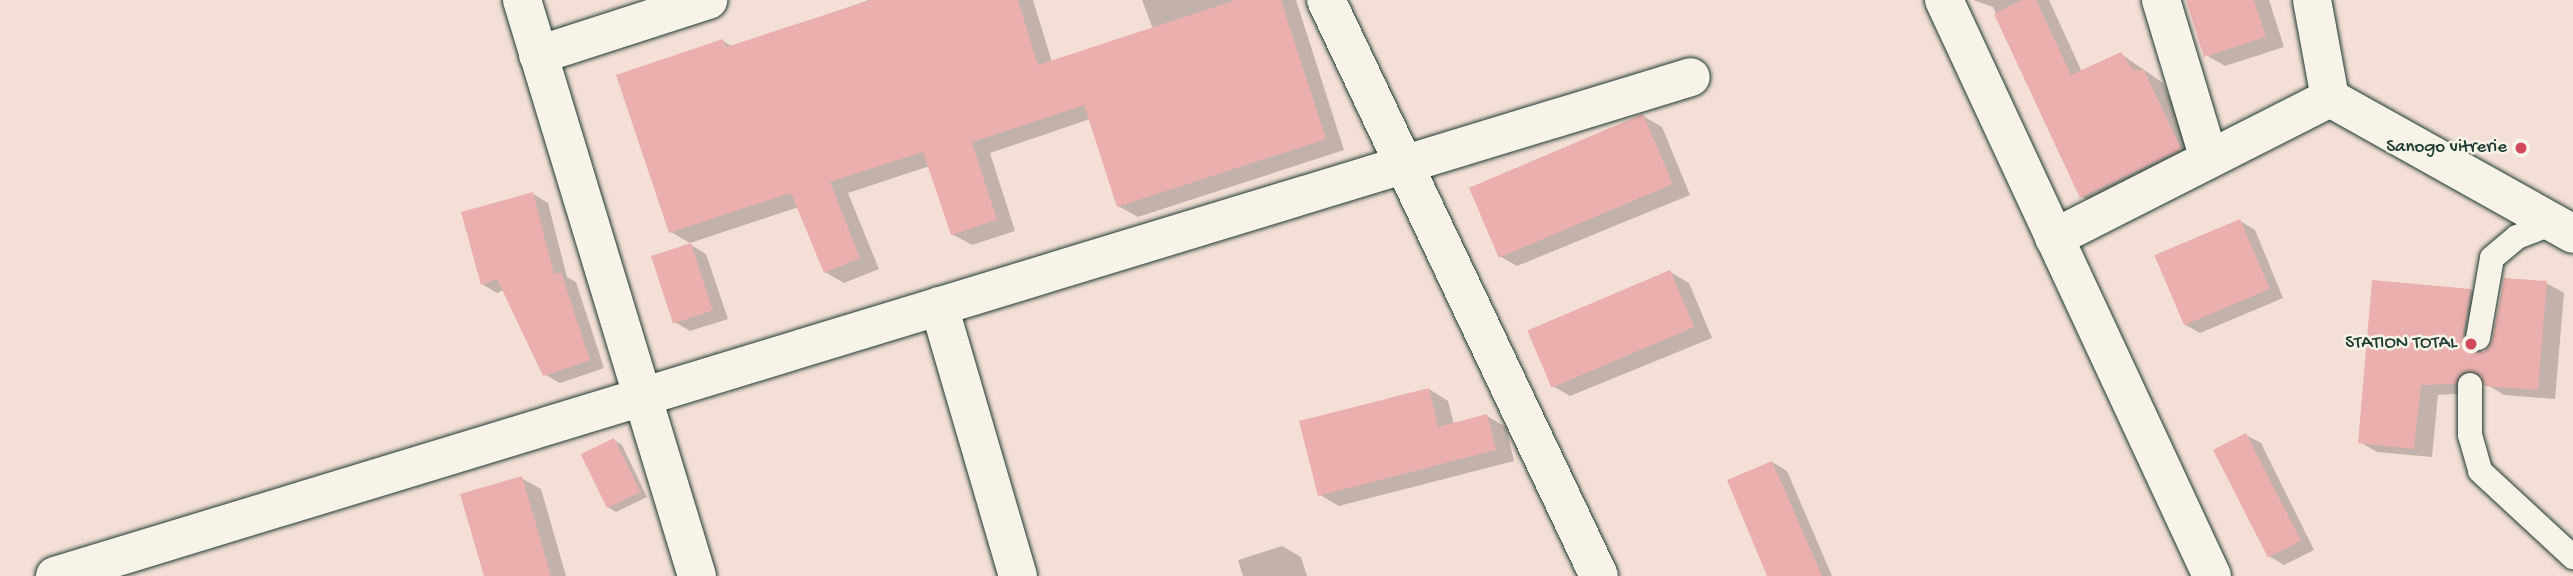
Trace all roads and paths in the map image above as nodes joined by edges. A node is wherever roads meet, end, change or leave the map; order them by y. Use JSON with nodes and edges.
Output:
{"nodes":[{"id":1,"x":522,"y":0,"type":"edge"},
{"id":2,"x":708,"y":0,"type":"edge"},
{"id":3,"x":1325,"y":0,"type":"edge"},
{"id":4,"x":1944,"y":0,"type":"edge"},
{"id":5,"x":2161,"y":0,"type":"edge"},
{"id":6,"x":2312,"y":0,"type":"edge"},
{"id":7,"x":538,"y":55,"type":"junction"},
{"id":8,"x":1691,"y":76,"type":"dead end"},
{"id":9,"x":2330,"y":98,"type":"junction"},
{"id":10,"x":2209,"y":159,"type":"junction"},
{"id":11,"x":1403,"y":164,"type":"junction"},
{"id":12,"x":2563,"y":229,"type":"edge"},
{"id":13,"x":2054,"y":238,"type":"junction"},
{"id":14,"x":939,"y":306,"type":"junction"},
{"id":15,"x":2478,"y":338,"type":"dead end"},
{"id":16,"x":2470,"y":385,"type":"dead end"},
{"id":17,"x":640,"y":397,"type":"junction"},
{"id":18,"x":2573,"y":557,"type":"edge"},
{"id":19,"x":55,"y":576,"type":"edge"},
{"id":20,"x":697,"y":576,"type":"edge"},
{"id":21,"x":1018,"y":576,"type":"edge"},
{"id":22,"x":1599,"y":576,"type":"edge"},
{"id":23,"x":2212,"y":576,"type":"edge"}],
"edges":[{"from":1,"to":7,"type":"street"},
{"from":2,"to":7,"type":"street"},
{"from":3,"to":11,"type":"street"},
{"from":4,"to":13,"type":"street"},
{"from":5,"to":10,"type":"street"},
{"from":6,"to":9,"type":"street"},
{"from":7,"to":17,"type":"street"},
{"from":8,"to":11,"type":"street"},
{"from":9,"to":10,"type":"street"},
{"from":9,"to":12,"type":"street"},
{"from":10,"to":13,"type":"street"},
{"from":11,"to":14,"type":"street"},
{"from":11,"to":22,"type":"street"},
{"from":12,"to":15,"type":"lane"},
{"from":13,"to":23,"type":"street"},
{"from":14,"to":17,"type":"street"},
{"from":14,"to":21,"type":"street"},
{"from":16,"to":18,"type":"lane"},
{"from":17,"to":19,"type":"street"},
{"from":17,"to":20,"type":"street"}]}
